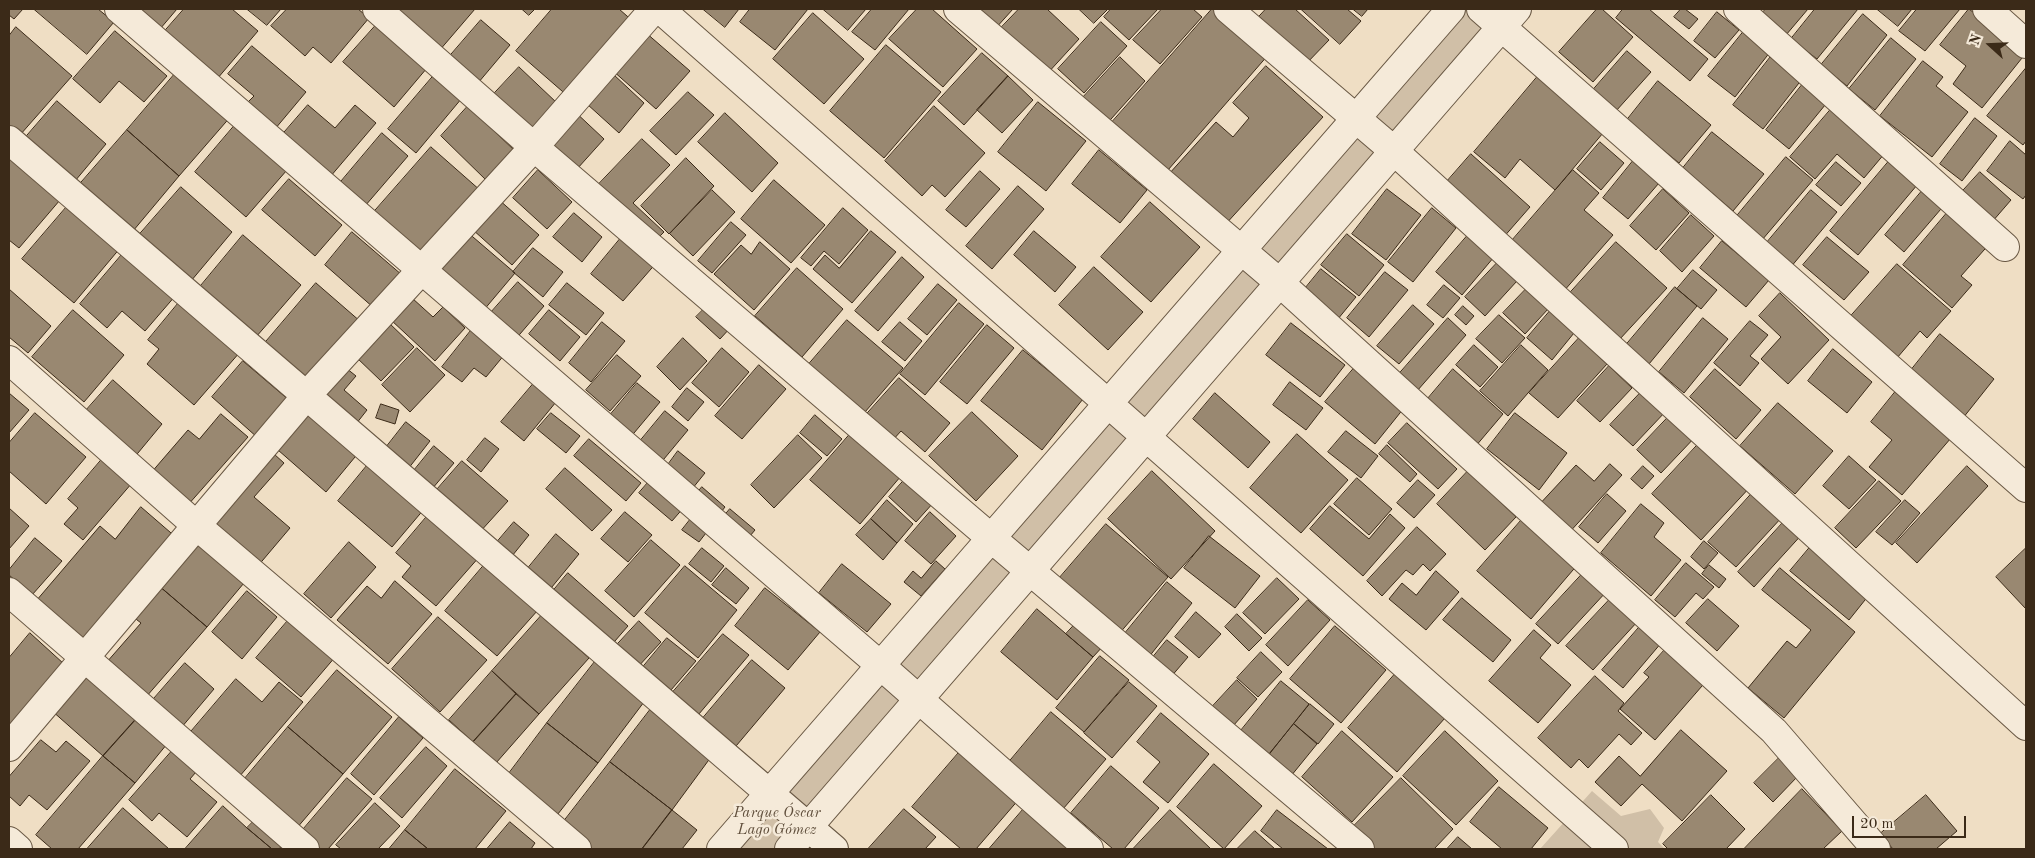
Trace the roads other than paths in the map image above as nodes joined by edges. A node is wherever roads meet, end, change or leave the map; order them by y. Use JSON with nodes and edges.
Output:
{"nodes":[{"id":1,"x":118,"y":9,"type":"edge"},
{"id":2,"x":377,"y":9,"type":"edge"},
{"id":3,"x":654,"y":9,"type":"edge"},
{"id":4,"x":660,"y":9,"type":"edge"},
{"id":5,"x":958,"y":9,"type":"edge"},
{"id":6,"x":1228,"y":9,"type":"edge"},
{"id":7,"x":1451,"y":9,"type":"edge"},
{"id":8,"x":1481,"y":9,"type":"edge"},
{"id":9,"x":1738,"y":9,"type":"edge"},
{"id":10,"x":1987,"y":9,"type":"edge"},
{"id":11,"x":1509,"y":18,"type":"edge"},
{"id":12,"x":2026,"y":44,"type":"edge"},
{"id":13,"x":1356,"y":118,"type":"junction"},
{"id":14,"x":9,"y":140,"type":"edge"},
{"id":15,"x":534,"y":147,"type":"junction"},
{"id":16,"x":1393,"y":150,"type":"junction"},
{"id":17,"x":2005,"y":246,"type":"dead end"},
{"id":18,"x":1241,"y":250,"type":"junction"},
{"id":19,"x":422,"y":271,"type":"junction"},
{"id":20,"x":1280,"y":283,"type":"junction"},
{"id":21,"x":9,"y":360,"type":"edge"},
{"id":22,"x":307,"y":395,"type":"junction"},
{"id":23,"x":1108,"y":403,"type":"junction"},
{"id":24,"x":1146,"y":437,"type":"junction"},
{"id":25,"x":2026,"y":488,"type":"edge"},
{"id":26,"x":197,"y":526,"type":"junction"},
{"id":27,"x":991,"y":538,"type":"junction"},
{"id":28,"x":1030,"y":572,"type":"junction"},
{"id":29,"x":9,"y":592,"type":"edge"},
{"id":30,"x":85,"y":659,"type":"junction"},
{"id":31,"x":880,"y":666,"type":"junction"},
{"id":32,"x":919,"y":699,"type":"junction"},
{"id":33,"x":2026,"y":726,"type":"edge"},
{"id":34,"x":9,"y":747,"type":"edge"},
{"id":35,"x":769,"y":793,"type":"junction"},
{"id":36,"x":808,"y":827,"type":"junction"},
{"id":37,"x":9,"y":841,"type":"edge"},
{"id":38,"x":18,"y":849,"type":"edge"},
{"id":39,"x":305,"y":849,"type":"edge"},
{"id":40,"x":577,"y":849,"type":"edge"},
{"id":41,"x":721,"y":849,"type":"edge"},
{"id":42,"x":789,"y":849,"type":"edge"},
{"id":43,"x":834,"y":849,"type":"edge"},
{"id":44,"x":1089,"y":849,"type":"edge"},
{"id":45,"x":1360,"y":849,"type":"edge"},
{"id":46,"x":1614,"y":849,"type":"edge"},
{"id":47,"x":1876,"y":849,"type":"edge"}],
"edges":[{"from":1,"to":19,"type":"street"},
{"from":2,"to":15,"type":"street"},
{"from":3,"to":15,"type":"street"},
{"from":4,"to":23,"type":"street"},
{"from":5,"to":18,"type":"street"},
{"from":6,"to":13,"type":"street"},
{"from":7,"to":13,"type":"street"},
{"from":8,"to":11,"type":"street"},
{"from":9,"to":17,"type":"street"},
{"from":10,"to":12,"type":"street"},
{"from":11,"to":16,"type":"street"},
{"from":11,"to":25,"type":"street"},
{"from":13,"to":16,"type":"street"},
{"from":13,"to":18,"type":"street"},
{"from":14,"to":22,"type":"street"},
{"from":15,"to":19,"type":"street"},
{"from":15,"to":27,"type":"street"},
{"from":16,"to":20,"type":"street"},
{"from":16,"to":33,"type":"street"},
{"from":18,"to":20,"type":"street"},
{"from":18,"to":23,"type":"street"},
{"from":19,"to":22,"type":"street"},
{"from":19,"to":31,"type":"street"},
{"from":20,"to":24,"type":"street"},
{"from":20,"to":47,"type":"street"},
{"from":21,"to":26,"type":"street"},
{"from":22,"to":26,"type":"street"},
{"from":22,"to":35,"type":"street"},
{"from":23,"to":24,"type":"street"},
{"from":23,"to":27,"type":"street"},
{"from":24,"to":28,"type":"street"},
{"from":24,"to":46,"type":"street"},
{"from":26,"to":30,"type":"street"},
{"from":26,"to":40,"type":"street"},
{"from":27,"to":28,"type":"street"},
{"from":27,"to":31,"type":"street"},
{"from":28,"to":32,"type":"street"},
{"from":28,"to":45,"type":"street"},
{"from":29,"to":30,"type":"street"},
{"from":30,"to":34,"type":"street"},
{"from":30,"to":39,"type":"street"},
{"from":31,"to":32,"type":"street"},
{"from":31,"to":35,"type":"street"},
{"from":32,"to":36,"type":"street"},
{"from":32,"to":44,"type":"street"},
{"from":35,"to":36,"type":"street"},
{"from":35,"to":41,"type":"street"},
{"from":36,"to":42,"type":"street"},
{"from":36,"to":43,"type":"street"},
{"from":37,"to":38,"type":"street"}]}
